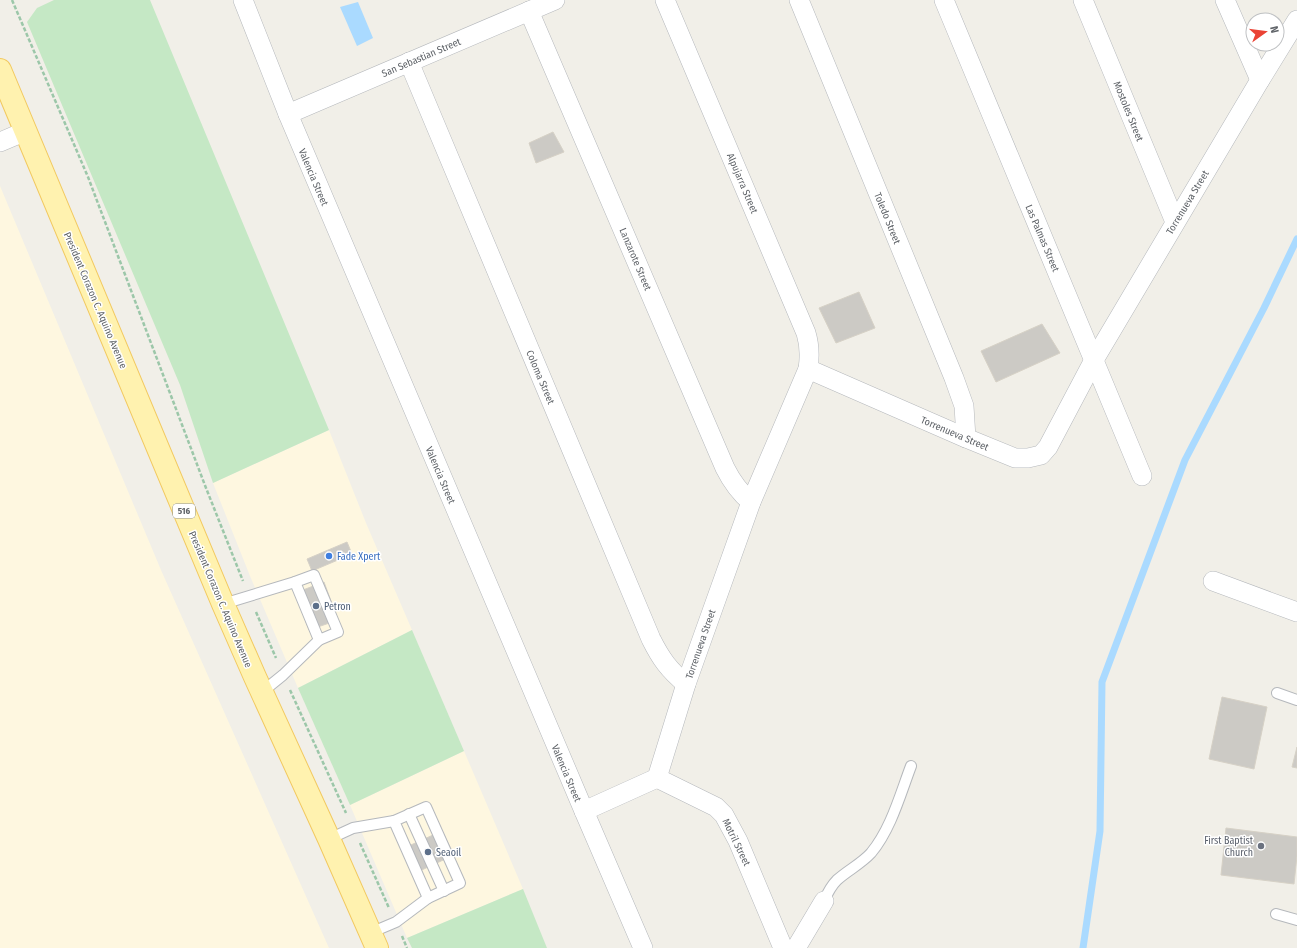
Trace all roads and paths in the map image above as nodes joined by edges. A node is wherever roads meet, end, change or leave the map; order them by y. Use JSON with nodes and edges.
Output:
{"nodes":[{"id":1,"x":12,"y":0,"type":"edge"},
{"id":2,"x":243,"y":0,"type":"edge"},
{"id":3,"x":555,"y":0,"type":"edge"},
{"id":4,"x":665,"y":0,"type":"edge"},
{"id":5,"x":799,"y":0,"type":"edge"},
{"id":6,"x":944,"y":0,"type":"edge"},
{"id":7,"x":1083,"y":0,"type":"edge"},
{"id":8,"x":1225,"y":0,"type":"edge"},
{"id":9,"x":529,"y":11,"type":"junction"},
{"id":10,"x":1297,"y":20,"type":"edge"},
{"id":11,"x":409,"y":62,"type":"junction"},
{"id":12,"x":0,"y":70,"type":"edge"},
{"id":13,"x":1260,"y":80,"type":"junction"},
{"id":14,"x":288,"y":114,"type":"junction"},
{"id":15,"x":26,"y":131,"type":"junction"},
{"id":16,"x":0,"y":142,"type":"edge"},
{"id":17,"x":1175,"y":222,"type":"junction"},
{"id":18,"x":1094,"y":360,"type":"junction"},
{"id":19,"x":808,"y":369,"type":"junction"},
{"id":20,"x":966,"y":438,"type":"junction"},
{"id":21,"x":1142,"y":476,"type":"dead end"},
{"id":22,"x":750,"y":502,"type":"junction"},
{"id":23,"x":1213,"y":581,"type":"dead end"},
{"id":24,"x":295,"y":582,"type":"junction"},
{"id":25,"x":250,"y":597,"type":"junction"},
{"id":26,"x":223,"y":604,"type":"junction"},
{"id":27,"x":1297,"y":612,"type":"edge"},
{"id":28,"x":319,"y":640,"type":"junction"},
{"id":29,"x":283,"y":675,"type":"junction"},
{"id":30,"x":686,"y":684,"type":"junction"},
{"id":31,"x":262,"y":692,"type":"junction"},
{"id":32,"x":1277,"y":694,"type":"dead end"},
{"id":33,"x":1297,"y":700,"type":"edge"},
{"id":34,"x":911,"y":766,"type":"dead end"},
{"id":35,"x":656,"y":778,"type":"junction"},
{"id":36,"x":584,"y":811,"type":"junction"},
{"id":37,"x":409,"y":814,"type":"junction"},
{"id":38,"x":394,"y":821,"type":"junction"},
{"id":39,"x":352,"y":828,"type":"junction"},
{"id":40,"x":329,"y":839,"type":"junction"},
{"id":41,"x":444,"y":891,"type":"junction"},
{"id":42,"x":428,"y":898,"type":"junction"},
{"id":43,"x":824,"y":901,"type":"joint"},
{"id":44,"x":1276,"y":914,"type":"dead end"},
{"id":45,"x":1297,"y":920,"type":"edge"},
{"id":46,"x":396,"y":922,"type":"junction"},
{"id":47,"x":373,"y":940,"type":"edge"},
{"id":48,"x":643,"y":948,"type":"edge"},
{"id":49,"x":783,"y":948,"type":"edge"},
{"id":50,"x":796,"y":948,"type":"edge"}],
"edges":[{"from":1,"to":25,"type":"path"},
{"from":2,"to":14,"type":"street","name":"Valencia Street"},
{"from":3,"to":9,"type":"street","name":"San Sebastian Street"},
{"from":4,"to":19,"type":"street","name":"Alpujarra Street"},
{"from":5,"to":20,"type":"street","name":"Toledo Street"},
{"from":6,"to":18,"type":"street","name":"Las Palmas Street"},
{"from":7,"to":17,"type":"street","name":"Mostoles Street"},
{"from":8,"to":13,"type":"street"},
{"from":9,"to":11,"type":"street","name":"San Sebastian Street"},
{"from":9,"to":22,"type":"street","name":"Lanzarote Street"},
{"from":10,"to":13,"type":"street","name":"Torrenueva Street"},
{"from":11,"to":14,"type":"street","name":"San Sebastian Street"},
{"from":11,"to":30,"type":"street","name":"Coloma Street"},
{"from":12,"to":15,"type":"main road","name":"President Corazon C. Aquino Avenue","number":"516"},
{"from":13,"to":17,"type":"street","name":"Torrenueva Street"},
{"from":14,"to":36,"type":"street","name":"Valencia Street"},
{"from":15,"to":16,"type":"street"},
{"from":15,"to":26,"type":"main road","name":"President Corazon C. Aquino Avenue","number":"516"},
{"from":17,"to":18,"type":"street","name":"Torrenueva Street"},
{"from":18,"to":20,"type":"street","name":"Torrenueva Street"},
{"from":18,"to":21,"type":"street","name":"Las Palmas Street"},
{"from":19,"to":20,"type":"street","name":"Torrenueva Street"},
{"from":19,"to":22,"type":"street","name":"Torrenueva Street"},
{"from":22,"to":30,"type":"street","name":"Torrenueva Street"},
{"from":23,"to":27,"type":"street"},
{"from":24,"to":25,"type":"lane"},
{"from":24,"to":28,"type":"lane"},
{"from":24,"to":28,"type":"lane"},
{"from":25,"to":26,"type":"lane"},
{"from":25,"to":29,"type":"path"},
{"from":26,"to":31,"type":"main road","name":"President Corazon C. Aquino Avenue","number":"516"},
{"from":28,"to":29,"type":"lane"},
{"from":29,"to":31,"type":"lane"},
{"from":29,"to":39,"type":"path"},
{"from":30,"to":35,"type":"street","name":"Torrenueva Street"},
{"from":31,"to":40,"type":"main road","name":"President Corazon C. Aquino Avenue","number":"516"},
{"from":32,"to":33,"type":"lane"},
{"from":34,"to":43,"type":"lane"},
{"from":35,"to":36,"type":"street"},
{"from":35,"to":49,"type":"street","name":"Motril Street"},
{"from":36,"to":48,"type":"street","name":"Valencia Street"},
{"from":37,"to":38,"type":"lane"},
{"from":37,"to":41,"type":"lane"},
{"from":37,"to":41,"type":"lane"},
{"from":38,"to":39,"type":"lane"},
{"from":38,"to":42,"type":"lane"},
{"from":39,"to":40,"type":"lane"},
{"from":39,"to":46,"type":"path"},
{"from":40,"to":47,"type":"main road","name":"President Corazon C. Aquino Avenue","number":"516"},
{"from":41,"to":42,"type":"lane"},
{"from":42,"to":46,"type":"lane"},
{"from":43,"to":50,"type":"street"},
{"from":44,"to":45,"type":"lane"},
{"from":46,"to":47,"type":"lane"}]}
